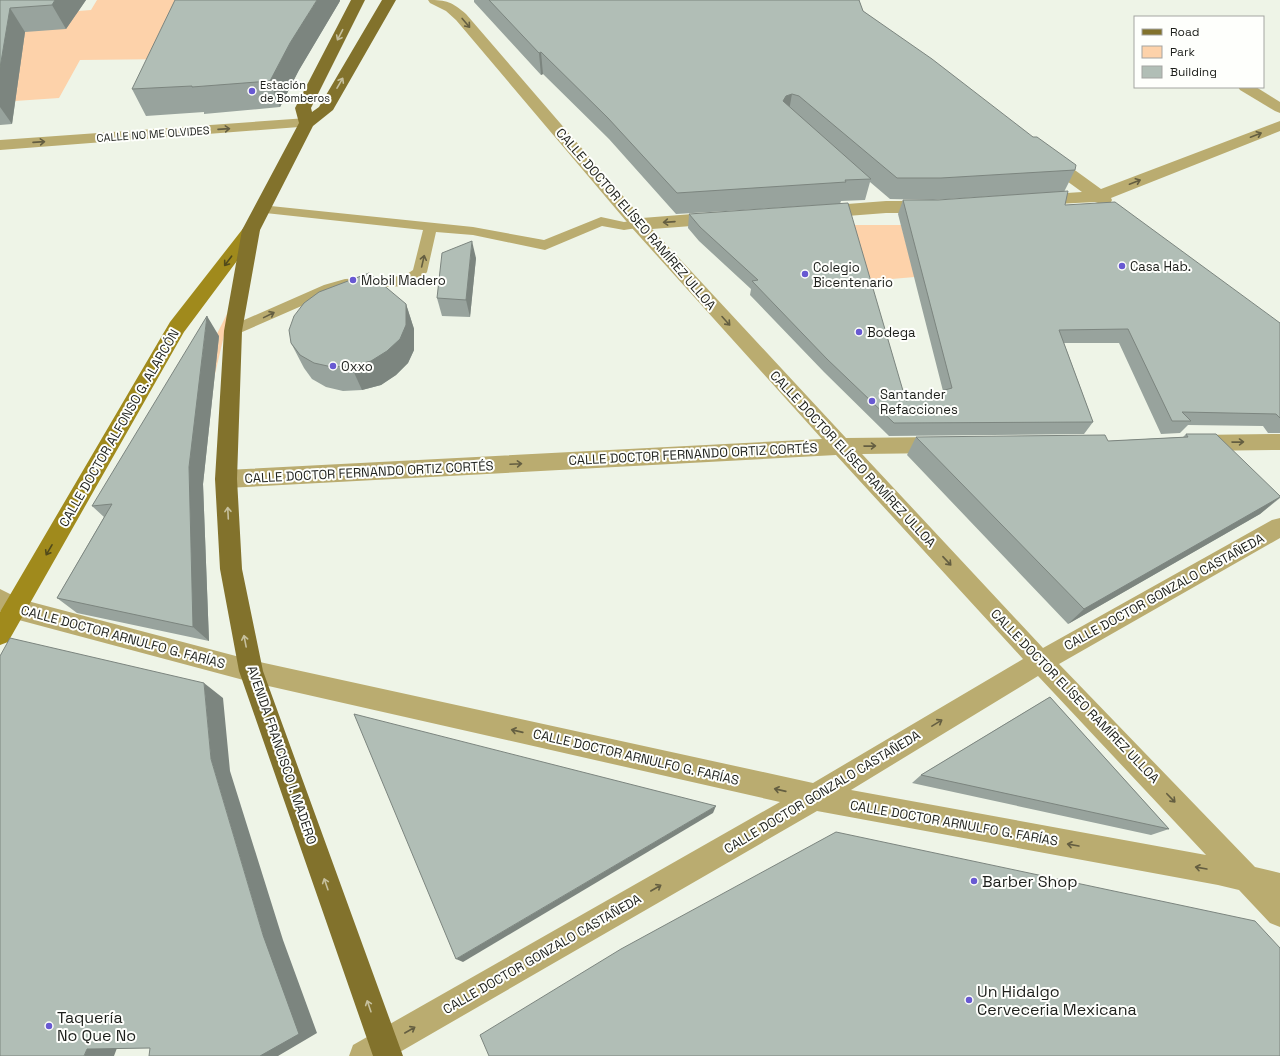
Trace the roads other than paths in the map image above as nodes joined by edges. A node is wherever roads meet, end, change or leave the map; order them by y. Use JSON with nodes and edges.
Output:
{"nodes":[{"id":1,"x":435,"y":0,"type":"edge"},
{"id":2,"x":357,"y":2,"type":"edge"},
{"id":3,"x":387,"y":4,"type":"edge"},
{"id":4,"x":1247,"y":88,"type":"edge"},
{"id":5,"x":1280,"y":108,"type":"edge"},
{"id":6,"x":307,"y":123,"type":"junction"},
{"id":7,"x":1280,"y":126,"type":"edge"},
{"id":8,"x":0,"y":145,"type":"edge"},
{"id":9,"x":1035,"y":150,"type":"edge"},
{"id":10,"x":872,"y":195,"type":"dead end"},
{"id":11,"x":1099,"y":196,"type":"junction"},
{"id":12,"x":1020,"y":201,"type":"edge"},
{"id":13,"x":949,"y":206,"type":"edge"},
{"id":14,"x":886,"y":207,"type":"junction"},
{"id":15,"x":261,"y":209,"type":"junction"},
{"id":16,"x":1118,"y":210,"type":"edge"},
{"id":17,"x":808,"y":212,"type":"edge"},
{"id":18,"x":731,"y":218,"type":"edge"},
{"id":19,"x":638,"y":224,"type":"junction"},
{"id":20,"x":430,"y":227,"type":"junction"},
{"id":21,"x":251,"y":230,"type":"junction"},
{"id":22,"x":234,"y":332,"type":"junction"},
{"id":23,"x":1280,"y":442,"type":"edge"},
{"id":24,"x":1176,"y":443,"type":"edge"},
{"id":25,"x":960,"y":445,"type":"edge"},
{"id":26,"x":841,"y":446,"type":"junction"},
{"id":27,"x":226,"y":479,"type":"junction"},
{"id":28,"x":1280,"y":527,"type":"edge"},
{"id":29,"x":8,"y":604,"type":"edge"},
{"id":30,"x":0,"y":634,"type":"edge"},
{"id":31,"x":1041,"y":662,"type":"junction"},
{"id":32,"x":251,"y":671,"type":"junction"},
{"id":33,"x":815,"y":797,"type":"junction"},
{"id":34,"x":1249,"y":879,"type":"junction"},
{"id":35,"x":1280,"y":887,"type":"edge"},
{"id":36,"x":1280,"y":913,"type":"edge"},
{"id":37,"x":378,"y":1052,"type":"edge"}],
"edges":[{"from":1,"to":19,"type":"street","name":"CALLE DOCTOR ELÍSEO RAMÍREZ ULLOA","one_way":true},
{"from":2,"to":3,"type":"main road"},
{"from":2,"to":6,"type":"main road","one_way":true},
{"from":6,"to":3,"type":"main road","name":"AVENIDA FRANCISCO I. MADERO","one_way":true},
{"from":4,"to":5,"type":"street"},
{"from":8,"to":6,"type":"street","name":"CALLE NO ME OLVIDES","one_way":true},
{"from":6,"to":15,"type":"main road","name":"AVENIDA FRANCISCO I. MADERO"},
{"from":11,"to":7,"type":"street","one_way":true},
{"from":9,"to":11,"type":"street"},
{"from":10,"to":14,"type":"street"},
{"from":11,"to":12,"type":"street"},
{"from":11,"to":16,"type":"street"},
{"from":13,"to":14,"type":"street"},
{"from":14,"to":17,"type":"street"},
{"from":15,"to":20,"type":"lane"},
{"from":15,"to":21,"type":"main road","name":"AVENIDA FRANCISCO I. MADERO"},
{"from":18,"to":19,"type":"street","one_way":true},
{"from":19,"to":20,"type":"lane"},
{"from":19,"to":26,"type":"street","name":"CALLE DOCTOR ELÍSEO RAMÍREZ ULLOA","one_way":true},
{"from":22,"to":20,"type":"lane","one_way":true},
{"from":21,"to":22,"type":"main road","name":"AVENIDA FRANCISCO I. MADERO"},
{"from":21,"to":29,"type":"street","name":"CALLE DOCTOR ALFONSO G. ALARCÓN","one_way":true},
{"from":22,"to":27,"type":"main road","name":"AVENIDA FRANCISCO I. MADERO"},
{"from":24,"to":23,"type":"street","one_way":true},
{"from":26,"to":25,"type":"street","name":"CALLE DOCTOR FERNANDO ORTIZ CORTÉS","one_way":true},
{"from":27,"to":26,"type":"street","name":"CALLE DOCTOR FERNANDO ORTIZ CORTÉS","one_way":true},
{"from":26,"to":31,"type":"street","name":"CALLE DOCTOR ELÍSEO RAMÍREZ ULLOA","one_way":true},
{"from":32,"to":27,"type":"main road","name":"AVENIDA FRANCISCO I. MADERO","one_way":true},
{"from":28,"to":31,"type":"street","name":"CALLE DOCTOR GONZALO CASTAÑEDA"},
{"from":29,"to":30,"type":"street","name":"CALLE DOCTOR ALFONSO G. ALARCÓN"},
{"from":29,"to":32,"type":"street","name":"CALLE DOCTOR ARNULFO G. FARÍAS"},
{"from":33,"to":31,"type":"street","name":"CALLE DOCTOR GONZALO CASTAÑEDA","one_way":true},
{"from":31,"to":34,"type":"street","name":"CALLE DOCTOR ELÍSEO RAMÍREZ ULLOA","one_way":true},
{"from":33,"to":32,"type":"street","name":"CALLE DOCTOR ARNULFO G. FARÍAS","one_way":true},
{"from":37,"to":32,"type":"main road","name":"AVENIDA FRANCISCO I. MADERO","one_way":true},
{"from":34,"to":33,"type":"street","name":"CALLE DOCTOR ARNULFO G. FARÍAS","one_way":true},
{"from":37,"to":33,"type":"street","name":"CALLE DOCTOR GONZALO CASTAÑEDA","one_way":true},
{"from":34,"to":35,"type":"street","name":"CALLE DOCTOR ARNULFO G. FARÍAS"},
{"from":34,"to":36,"type":"street","name":"CALLE DOCTOR ELÍSEO RAMÍREZ ULLOA"}]}
